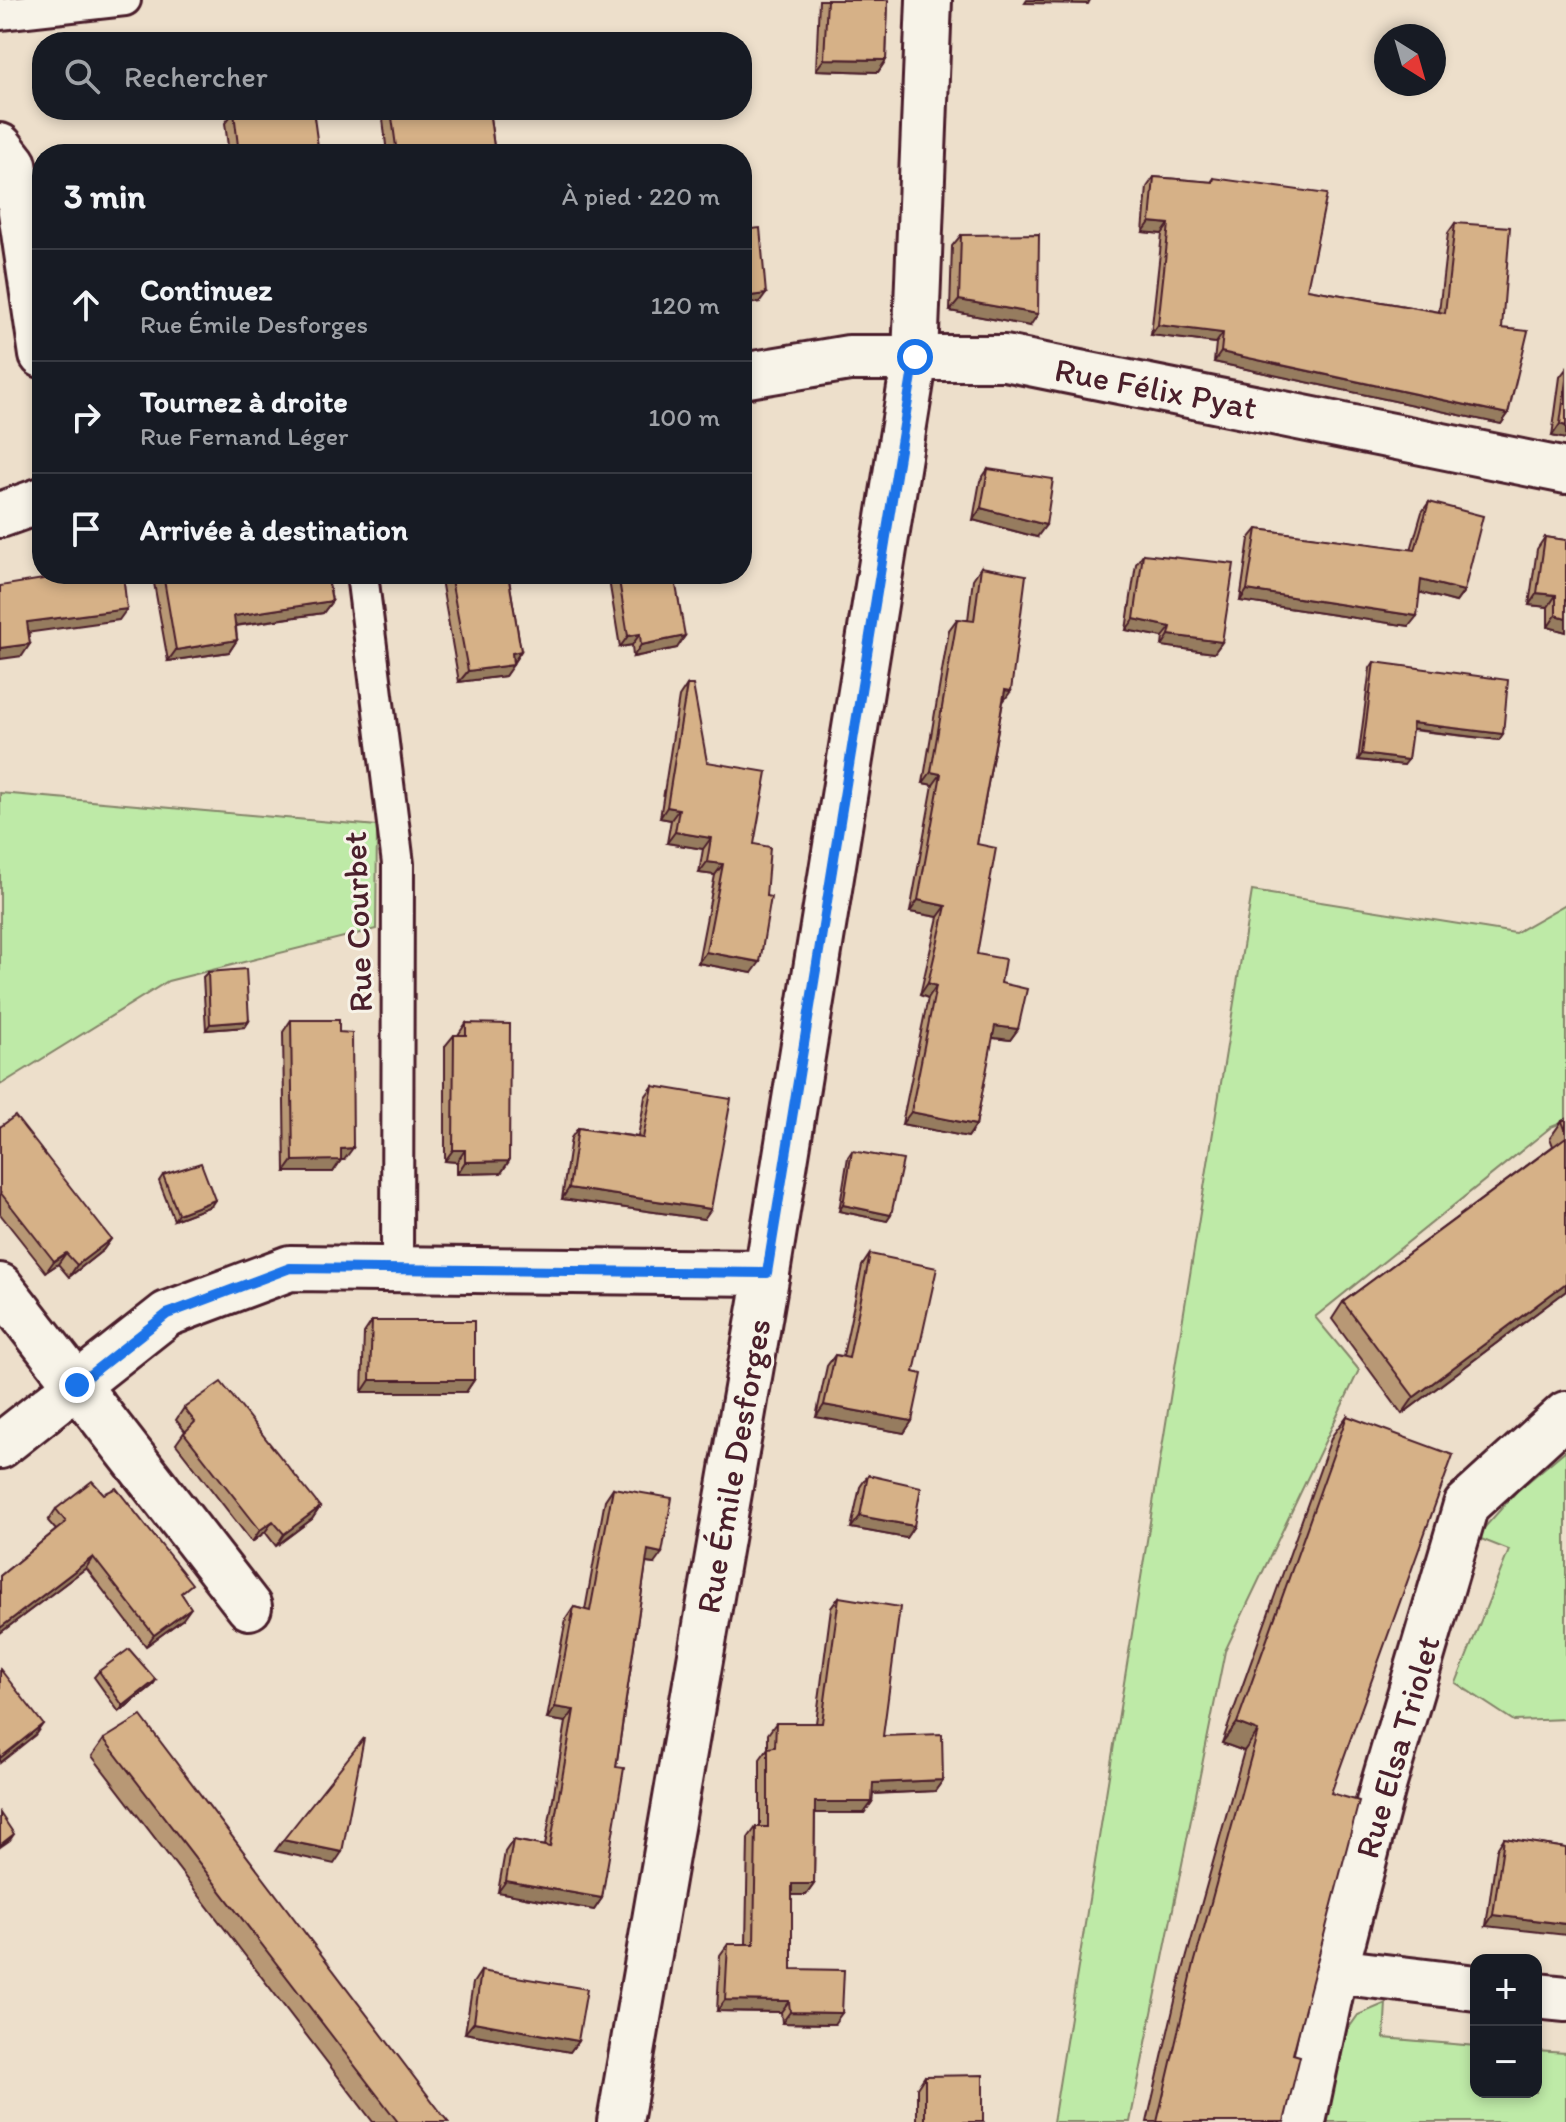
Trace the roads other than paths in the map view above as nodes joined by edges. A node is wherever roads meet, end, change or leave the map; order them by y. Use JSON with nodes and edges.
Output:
{"nodes":[{"id":1,"x":125,"y":0,"type":"edge"},
{"id":2,"x":929,"y":0,"type":"edge"},
{"id":3,"x":0,"y":14,"type":"edge"},
{"id":4,"x":0,"y":146,"type":"edge"},
{"id":5,"x":32,"y":287,"type":"edge"},
{"id":6,"x":915,"y":357,"type":"junction"},
{"id":7,"x":752,"y":374,"type":"edge"},
{"id":8,"x":1566,"y":471,"type":"edge"},
{"id":9,"x":32,"y":504,"type":"edge"},
{"id":10,"x":0,"y":515,"type":"edge"},
{"id":11,"x":363,"y":584,"type":"edge"},
{"id":12,"x":397,"y":1269,"type":"junction"},
{"id":13,"x":767,"y":1273,"type":"junction"},
{"id":14,"x":0,"y":1286,"type":"edge"},
{"id":15,"x":77,"y":1385,"type":"junction"},
{"id":16,"x":1566,"y":1414,"type":"edge"},
{"id":17,"x":0,"y":1446,"type":"edge"},
{"id":18,"x":249,"y":1607,"type":"dead end"},
{"id":19,"x":1335,"y":1971,"type":"junction"},
{"id":20,"x":1470,"y":1987,"type":"edge"},
{"id":21,"x":1542,"y":1997,"type":"edge"},
{"id":22,"x":1566,"y":1999,"type":"edge"},
{"id":23,"x":620,"y":2122,"type":"edge"},
{"id":24,"x":1303,"y":2122,"type":"edge"}],
"edges":[{"from":1,"to":3,"type":"lane"},
{"from":2,"to":6,"type":"street","name":"Rue Émile Desforges"},
{"from":4,"to":5,"type":"street"},
{"from":6,"to":7,"type":"street","name":"Rue Félix Pyat"},
{"from":6,"to":8,"type":"street","name":"Rue Félix Pyat"},
{"from":6,"to":13,"type":"street","name":"Rue Émile Desforges"},
{"from":9,"to":10,"type":"street"},
{"from":11,"to":12,"type":"lane","name":"Rue Courbet"},
{"from":12,"to":13,"type":"street"},
{"from":12,"to":15,"type":"street"},
{"from":13,"to":23,"type":"street","name":"Rue Émile Desforges"},
{"from":14,"to":15,"type":"street"},
{"from":15,"to":17,"type":"street"},
{"from":15,"to":18,"type":"street"},
{"from":16,"to":19,"type":"street","name":"Rue Elsa Triolet"},
{"from":19,"to":20,"type":"street"},
{"from":19,"to":24,"type":"street","name":"Rue Elsa Triolet"},
{"from":21,"to":22,"type":"street"}]}
